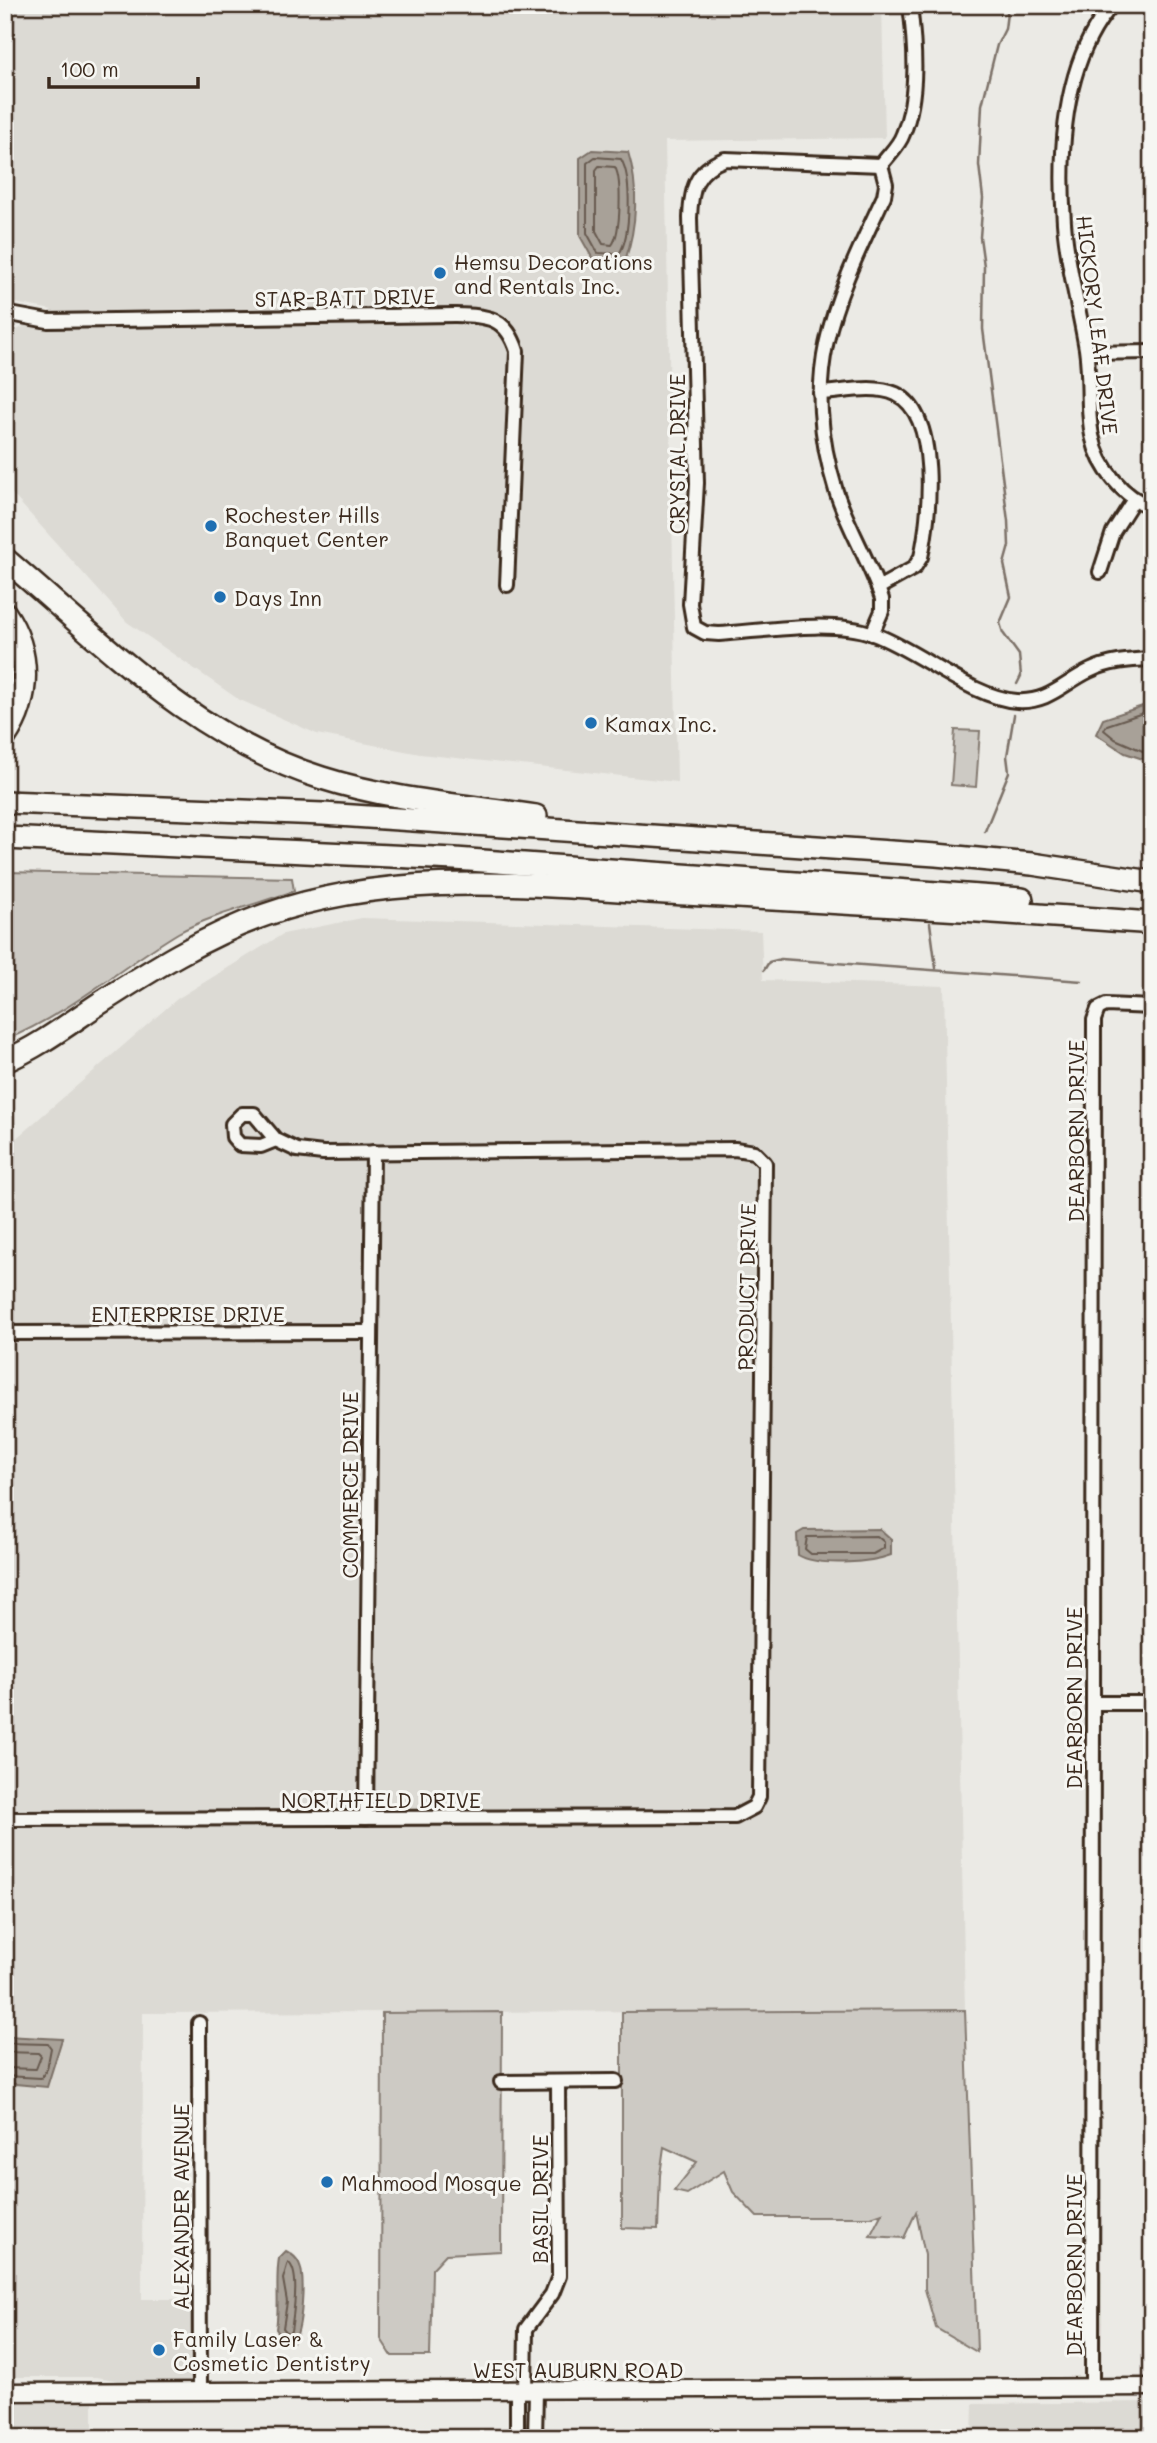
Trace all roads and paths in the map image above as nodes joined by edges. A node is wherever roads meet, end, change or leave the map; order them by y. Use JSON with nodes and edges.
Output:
{"nodes":[{"id":1,"x":910,"y":5,"type":"edge"},
{"id":2,"x":1112,"y":5,"type":"edge"},
{"id":3,"x":881,"y":165,"type":"junction"},
{"id":4,"x":5,"y":313,"type":"edge"},
{"id":5,"x":1152,"y":352,"type":"edge"},
{"id":6,"x":1087,"y":353,"type":"junction"},
{"id":7,"x":820,"y":393,"type":"junction"},
{"id":8,"x":1134,"y":499,"type":"junction"},
{"id":9,"x":1152,"y":507,"type":"edge"},
{"id":10,"x":5,"y":559,"type":"edge"},
{"id":11,"x":1100,"y":572,"type":"dead end"},
{"id":12,"x":507,"y":586,"type":"dead end"},
{"id":13,"x":878,"y":588,"type":"junction"},
{"id":14,"x":5,"y":613,"type":"edge"},
{"id":15,"x":872,"y":634,"type":"junction"},
{"id":16,"x":1152,"y":659,"type":"edge"},
{"id":17,"x":5,"y":737,"type":"edge"},
{"id":18,"x":5,"y":802,"type":"edge"},
{"id":19,"x":5,"y":838,"type":"edge"},
{"id":20,"x":687,"y":838,"type":"junction"},
{"id":21,"x":1152,"y":882,"type":"edge"},
{"id":22,"x":1152,"y":921,"type":"edge"},
{"id":23,"x":1152,"y":1007,"type":"edge"},
{"id":24,"x":5,"y":1061,"type":"edge"},
{"id":25,"x":276,"y":1140,"type":"dead end"},
{"id":26,"x":373,"y":1152,"type":"junction"},
{"id":27,"x":370,"y":1332,"type":"junction"},
{"id":28,"x":5,"y":1333,"type":"edge"},
{"id":29,"x":1093,"y":1703,"type":"junction"},
{"id":30,"x":1152,"y":1703,"type":"edge"},
{"id":31,"x":754,"y":1807,"type":"joint"},
{"id":32,"x":366,"y":1818,"type":"junction"},
{"id":33,"x":5,"y":1819,"type":"edge"},
{"id":34,"x":199,"y":2023,"type":"dead end"},
{"id":35,"x":616,"y":2081,"type":"dead end"},
{"id":36,"x":501,"y":2082,"type":"dead end"},
{"id":37,"x":558,"y":2082,"type":"junction"},
{"id":38,"x":1152,"y":2387,"type":"edge"},
{"id":39,"x":1092,"y":2388,"type":"junction"},
{"id":40,"x":200,"y":2391,"type":"junction"},
{"id":41,"x":526,"y":2391,"type":"junction"},
{"id":42,"x":5,"y":2392,"type":"edge"},
{"id":43,"x":517,"y":2438,"type":"edge"},
{"id":44,"x":535,"y":2438,"type":"edge"}],
"edges":[{"from":1,"to":3,"type":"street"},
{"from":2,"to":6,"type":"street","name":"HICKORY LEAF DRIVE"},
{"from":3,"to":7,"type":"street"},
{"from":3,"to":15,"type":"street","name":"CRYSTAL DRIVE"},
{"from":4,"to":12,"type":"street","name":"STAR-BATT DRIVE"},
{"from":5,"to":6,"type":"street"},
{"from":6,"to":8,"type":"street","name":"HICKORY LEAF DRIVE"},
{"from":7,"to":13,"type":"street"},
{"from":7,"to":13,"type":"street"},
{"from":8,"to":9,"type":"street","name":"HICKORY LEAF DRIVE"},
{"from":8,"to":11,"type":"street"},
{"from":10,"to":20,"type":"highway"},
{"from":13,"to":15,"type":"street"},
{"from":14,"to":17,"type":"highway"},
{"from":15,"to":16,"type":"street"},
{"from":18,"to":20,"type":"highway"},
{"from":19,"to":22,"type":"highway"},
{"from":20,"to":21,"type":"highway"},
{"from":22,"to":24,"type":"highway"},
{"from":23,"to":29,"type":"street","name":"DEARBORN DRIVE"},
{"from":25,"to":26,"type":"street","name":"PRODUCT DRIVE"},
{"from":26,"to":27,"type":"street","name":"COMMERCE DRIVE"},
{"from":26,"to":31,"type":"street","name":"PRODUCT DRIVE"},
{"from":27,"to":28,"type":"street","name":"ENTERPRISE DRIVE"},
{"from":27,"to":32,"type":"street","name":"COMMERCE DRIVE"},
{"from":29,"to":30,"type":"street"},
{"from":29,"to":39,"type":"street","name":"DEARBORN DRIVE"},
{"from":31,"to":32,"type":"street","name":"NORTHFIELD DRIVE"},
{"from":32,"to":33,"type":"street","name":"NORTHFIELD DRIVE"},
{"from":34,"to":40,"type":"street","name":"ALEXANDER AVENUE"},
{"from":35,"to":37,"type":"street"},
{"from":36,"to":37,"type":"street"},
{"from":37,"to":41,"type":"street","name":"BASIL DRIVE"},
{"from":38,"to":39,"type":"main road","name":"WEST AUBURN ROAD"},
{"from":39,"to":41,"type":"main road","name":"WEST AUBURN ROAD"},
{"from":40,"to":41,"type":"main road","name":"WEST AUBURN ROAD"},
{"from":40,"to":42,"type":"main road","name":"WEST AUBURN ROAD"},
{"from":41,"to":43,"type":"street"},
{"from":41,"to":44,"type":"street"}]}
